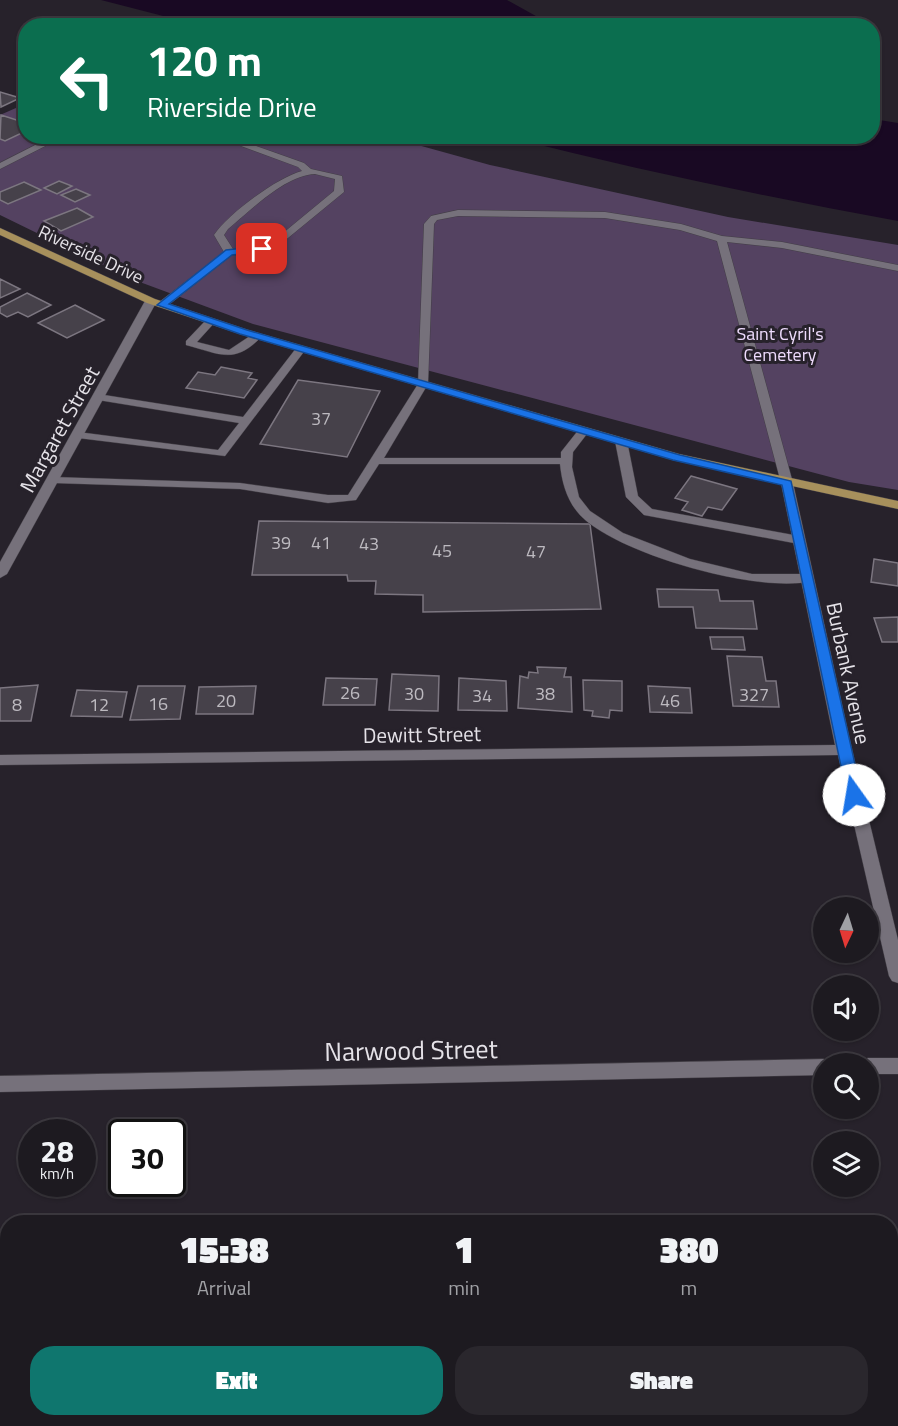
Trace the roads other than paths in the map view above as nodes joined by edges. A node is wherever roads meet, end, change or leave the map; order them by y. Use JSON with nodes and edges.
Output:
{"nodes":[{"id":1,"x":45,"y":144,"type":"edge"},
{"id":2,"x":241,"y":144,"type":"edge"},
{"id":3,"x":0,"y":166,"type":"edge"},
{"id":4,"x":308,"y":171,"type":"junction"},
{"id":5,"x":0,"y":231,"type":"edge"},
{"id":6,"x":721,"y":239,"type":"junction"},
{"id":7,"x":230,"y":252,"type":"junction"},
{"id":8,"x":898,"y":268,"type":"edge"},
{"id":9,"x":156,"y":303,"type":"junction"},
{"id":10,"x":211,"y":321,"type":"junction"},
{"id":11,"x":258,"y":336,"type":"junction"},
{"id":12,"x":301,"y":349,"type":"junction"},
{"id":13,"x":423,"y":384,"type":"junction"},
{"id":14,"x":99,"y":397,"type":"junction"},
{"id":15,"x":246,"y":421,"type":"junction"},
{"id":16,"x":584,"y":430,"type":"junction"},
{"id":17,"x":78,"y":435,"type":"junction"},
{"id":18,"x":621,"y":441,"type":"junction"},
{"id":19,"x":376,"y":461,"type":"junction"},
{"id":20,"x":567,"y":461,"type":"junction"},
{"id":21,"x":53,"y":480,"type":"junction"},
{"id":22,"x":787,"y":483,"type":"junction"},
{"id":23,"x":898,"y":505,"type":"edge"},
{"id":24,"x":799,"y":540,"type":"junction"},
{"id":25,"x":0,"y":574,"type":"edge"},
{"id":26,"x":807,"y":578,"type":"junction"},
{"id":27,"x":844,"y":750,"type":"junction"},
{"id":28,"x":0,"y":760,"type":"edge"},
{"id":29,"x":898,"y":976,"type":"edge"},
{"id":30,"x":879,"y":1066,"type":"edge"},
{"id":31,"x":898,"y":1066,"type":"edge"},
{"id":32,"x":813,"y":1067,"type":"edge"},
{"id":33,"x":0,"y":1084,"type":"edge"}],
"edges":[{"from":1,"to":3,"type":"lane"},
{"from":2,"to":4,"type":"lane"},
{"from":4,"to":7,"type":"lane"},
{"from":4,"to":7,"type":"lane"},
{"from":5,"to":9,"type":"main road","name":"Riverside Drive"},
{"from":6,"to":8,"type":"lane"},
{"from":6,"to":13,"type":"lane"},
{"from":6,"to":22,"type":"lane"},
{"from":7,"to":9,"type":"lane"},
{"from":9,"to":10,"type":"main road","name":"Riverside Drive"},
{"from":9,"to":14,"type":"street","name":"Margaret Street"},
{"from":10,"to":11,"type":"main road","name":"Riverside Drive"},
{"from":10,"to":11,"type":"lane"},
{"from":11,"to":12,"type":"main road","name":"Riverside Drive"},
{"from":12,"to":13,"type":"main road","name":"Riverside Drive"},
{"from":12,"to":15,"type":"lane"},
{"from":13,"to":16,"type":"main road","name":"Riverside Drive"},
{"from":13,"to":19,"type":"lane"},
{"from":14,"to":15,"type":"lane"},
{"from":14,"to":17,"type":"street","name":"Margaret Street"},
{"from":15,"to":17,"type":"lane"},
{"from":16,"to":18,"type":"main road","name":"Riverside Drive"},
{"from":16,"to":20,"type":"lane"},
{"from":17,"to":21,"type":"street","name":"Margaret Street"},
{"from":18,"to":22,"type":"main road","name":"Riverside Drive"},
{"from":18,"to":24,"type":"lane"},
{"from":19,"to":20,"type":"lane"},
{"from":19,"to":21,"type":"lane"},
{"from":20,"to":26,"type":"lane"},
{"from":21,"to":25,"type":"street","name":"Margaret Street"},
{"from":22,"to":23,"type":"main road","name":"Riverside Drive"},
{"from":22,"to":24,"type":"street","name":"Burbank Avenue"},
{"from":24,"to":26,"type":"street","name":"Burbank Avenue"},
{"from":26,"to":27,"type":"street","name":"Burbank Avenue"},
{"from":27,"to":28,"type":"street","name":"Dewitt Street"},
{"from":27,"to":29,"type":"street","name":"Burbank Avenue"},
{"from":30,"to":31,"type":"street"},
{"from":32,"to":33,"type":"street","name":"Narwood Street"}]}
